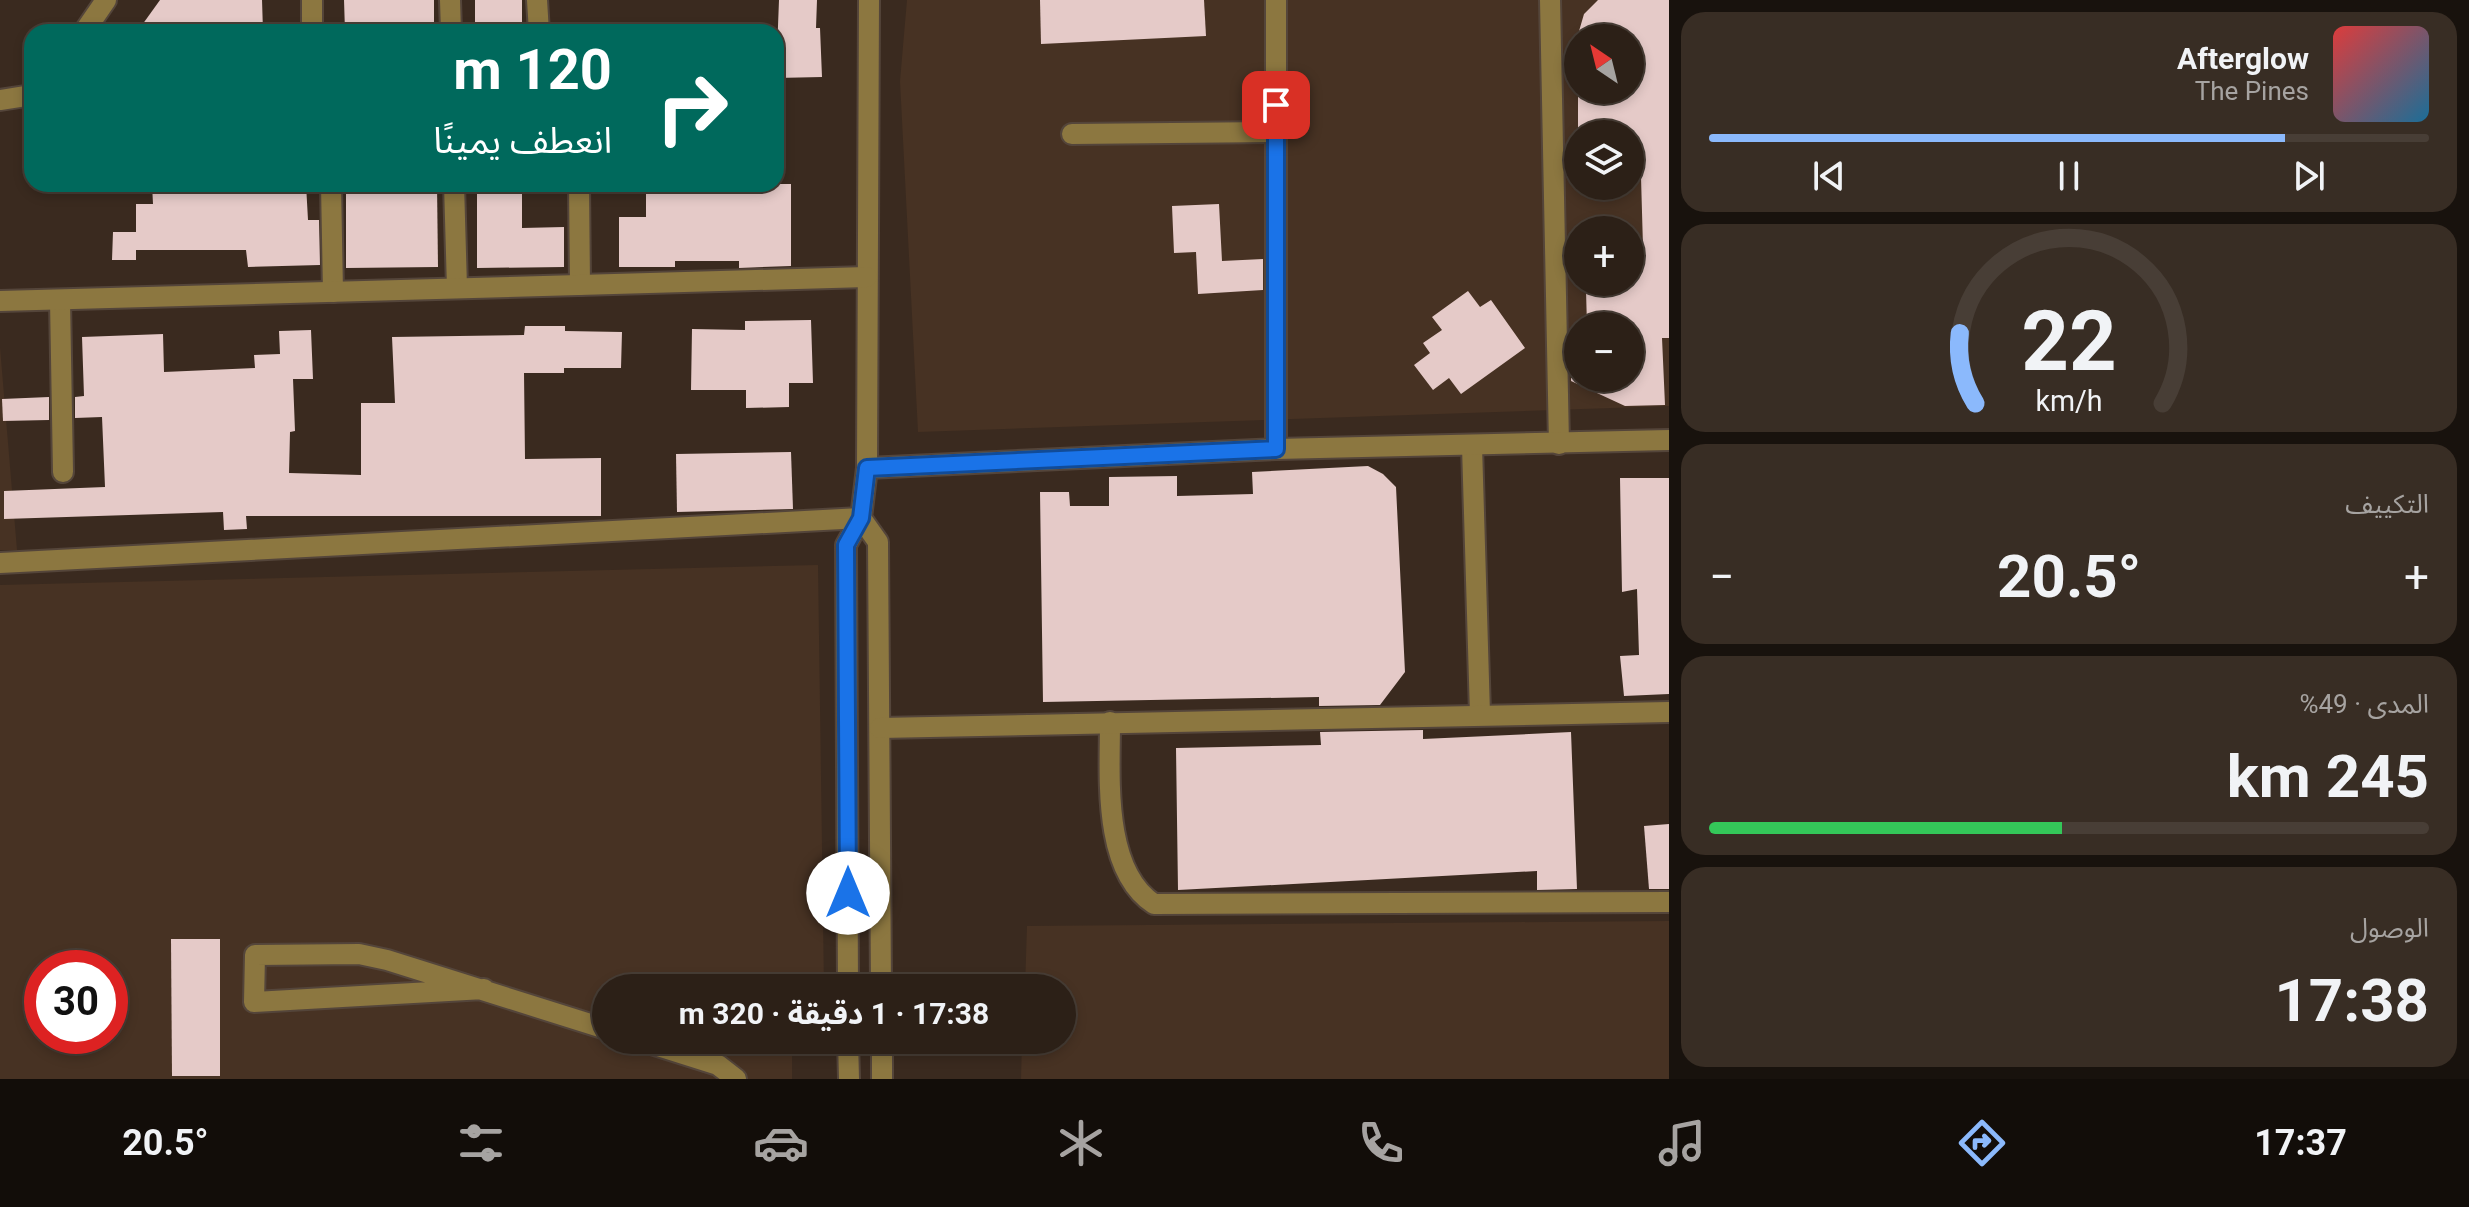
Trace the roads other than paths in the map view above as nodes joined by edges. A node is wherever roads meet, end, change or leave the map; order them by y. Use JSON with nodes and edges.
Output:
{"nodes":[{"id":1,"x":106,"y":0,"type":"edge"},
{"id":2,"x":312,"y":0,"type":"edge"},
{"id":3,"x":450,"y":0,"type":"edge"},
{"id":4,"x":537,"y":0,"type":"edge"},
{"id":5,"x":1276,"y":0,"type":"edge"},
{"id":6,"x":1550,"y":0,"type":"edge"},
{"id":7,"x":870,"y":5,"type":"edge"},
{"id":8,"x":90,"y":24,"type":"edge"},
{"id":9,"x":312,"y":24,"type":"edge"},
{"id":10,"x":451,"y":24,"type":"edge"},
{"id":11,"x":538,"y":24,"type":"edge"},
{"id":12,"x":24,"y":96,"type":"edge"},
{"id":13,"x":0,"y":100,"type":"edge"},
{"id":14,"x":1275,"y":132,"type":"junction"},
{"id":15,"x":1072,"y":134,"type":"dead end"},
{"id":16,"x":331,"y":192,"type":"edge"},
{"id":17,"x":454,"y":192,"type":"edge"},
{"id":18,"x":579,"y":192,"type":"edge"},
{"id":19,"x":867,"y":277,"type":"junction"},
{"id":20,"x":580,"y":285,"type":"junction"},
{"id":21,"x":457,"y":288,"type":"junction"},
{"id":22,"x":333,"y":292,"type":"junction"},
{"id":23,"x":60,"y":300,"type":"junction"},
{"id":24,"x":0,"y":301,"type":"edge"},
{"id":25,"x":1669,"y":440,"type":"edge"},
{"id":26,"x":1559,"y":444,"type":"junction"},
{"id":27,"x":1472,"y":446,"type":"junction"},
{"id":28,"x":1276,"y":449,"type":"junction"},
{"id":29,"x":867,"y":468,"type":"junction"},
{"id":30,"x":63,"y":472,"type":"dead end"},
{"id":31,"x":861,"y":518,"type":"junction"},
{"id":32,"x":0,"y":563,"type":"edge"},
{"id":33,"x":1669,"y":712,"type":"edge"},
{"id":34,"x":1480,"y":714,"type":"junction"},
{"id":35,"x":1110,"y":722,"type":"junction"},
{"id":36,"x":880,"y":728,"type":"junction"},
{"id":37,"x":1669,"y":902,"type":"edge"},
{"id":38,"x":848,"y":974,"type":"edge"},
{"id":39,"x":881,"y":974,"type":"edge"},
{"id":40,"x":484,"y":989,"type":"junction"},
{"id":41,"x":592,"y":1024,"type":"edge"},
{"id":42,"x":683,"y":1054,"type":"edge"},
{"id":43,"x":848,"y":1054,"type":"edge"},
{"id":44,"x":882,"y":1054,"type":"edge"},
{"id":45,"x":736,"y":1079,"type":"edge"},
{"id":46,"x":849,"y":1079,"type":"edge"},
{"id":47,"x":882,"y":1079,"type":"edge"}],
"edges":[{"from":1,"to":8,"type":"street"},
{"from":2,"to":9,"type":"street"},
{"from":3,"to":10,"type":"street"},
{"from":4,"to":11,"type":"street"},
{"from":5,"to":14,"type":"street"},
{"from":6,"to":26,"type":"street"},
{"from":7,"to":19,"type":"street"},
{"from":12,"to":13,"type":"street"},
{"from":14,"to":15,"type":"street"},
{"from":14,"to":28,"type":"street"},
{"from":16,"to":22,"type":"street"},
{"from":17,"to":21,"type":"street"},
{"from":18,"to":20,"type":"street"},
{"from":19,"to":20,"type":"street"},
{"from":19,"to":29,"type":"street"},
{"from":20,"to":21,"type":"street"},
{"from":21,"to":22,"type":"street"},
{"from":22,"to":23,"type":"street"},
{"from":23,"to":24,"type":"street"},
{"from":23,"to":30,"type":"street"},
{"from":25,"to":26,"type":"street"},
{"from":26,"to":27,"type":"street"},
{"from":27,"to":28,"type":"street"},
{"from":27,"to":34,"type":"street"},
{"from":28,"to":29,"type":"street"},
{"from":29,"to":31,"type":"street"},
{"from":31,"to":32,"type":"street"},
{"from":31,"to":36,"type":"street"},
{"from":31,"to":38,"type":"street"},
{"from":33,"to":34,"type":"street"},
{"from":34,"to":35,"type":"street"},
{"from":35,"to":36,"type":"street"},
{"from":35,"to":37,"type":"street"},
{"from":36,"to":39,"type":"street"},
{"from":40,"to":40,"type":"street"},
{"from":40,"to":41,"type":"street"},
{"from":42,"to":45,"type":"street"},
{"from":43,"to":46,"type":"street"},
{"from":44,"to":47,"type":"street"}]}
